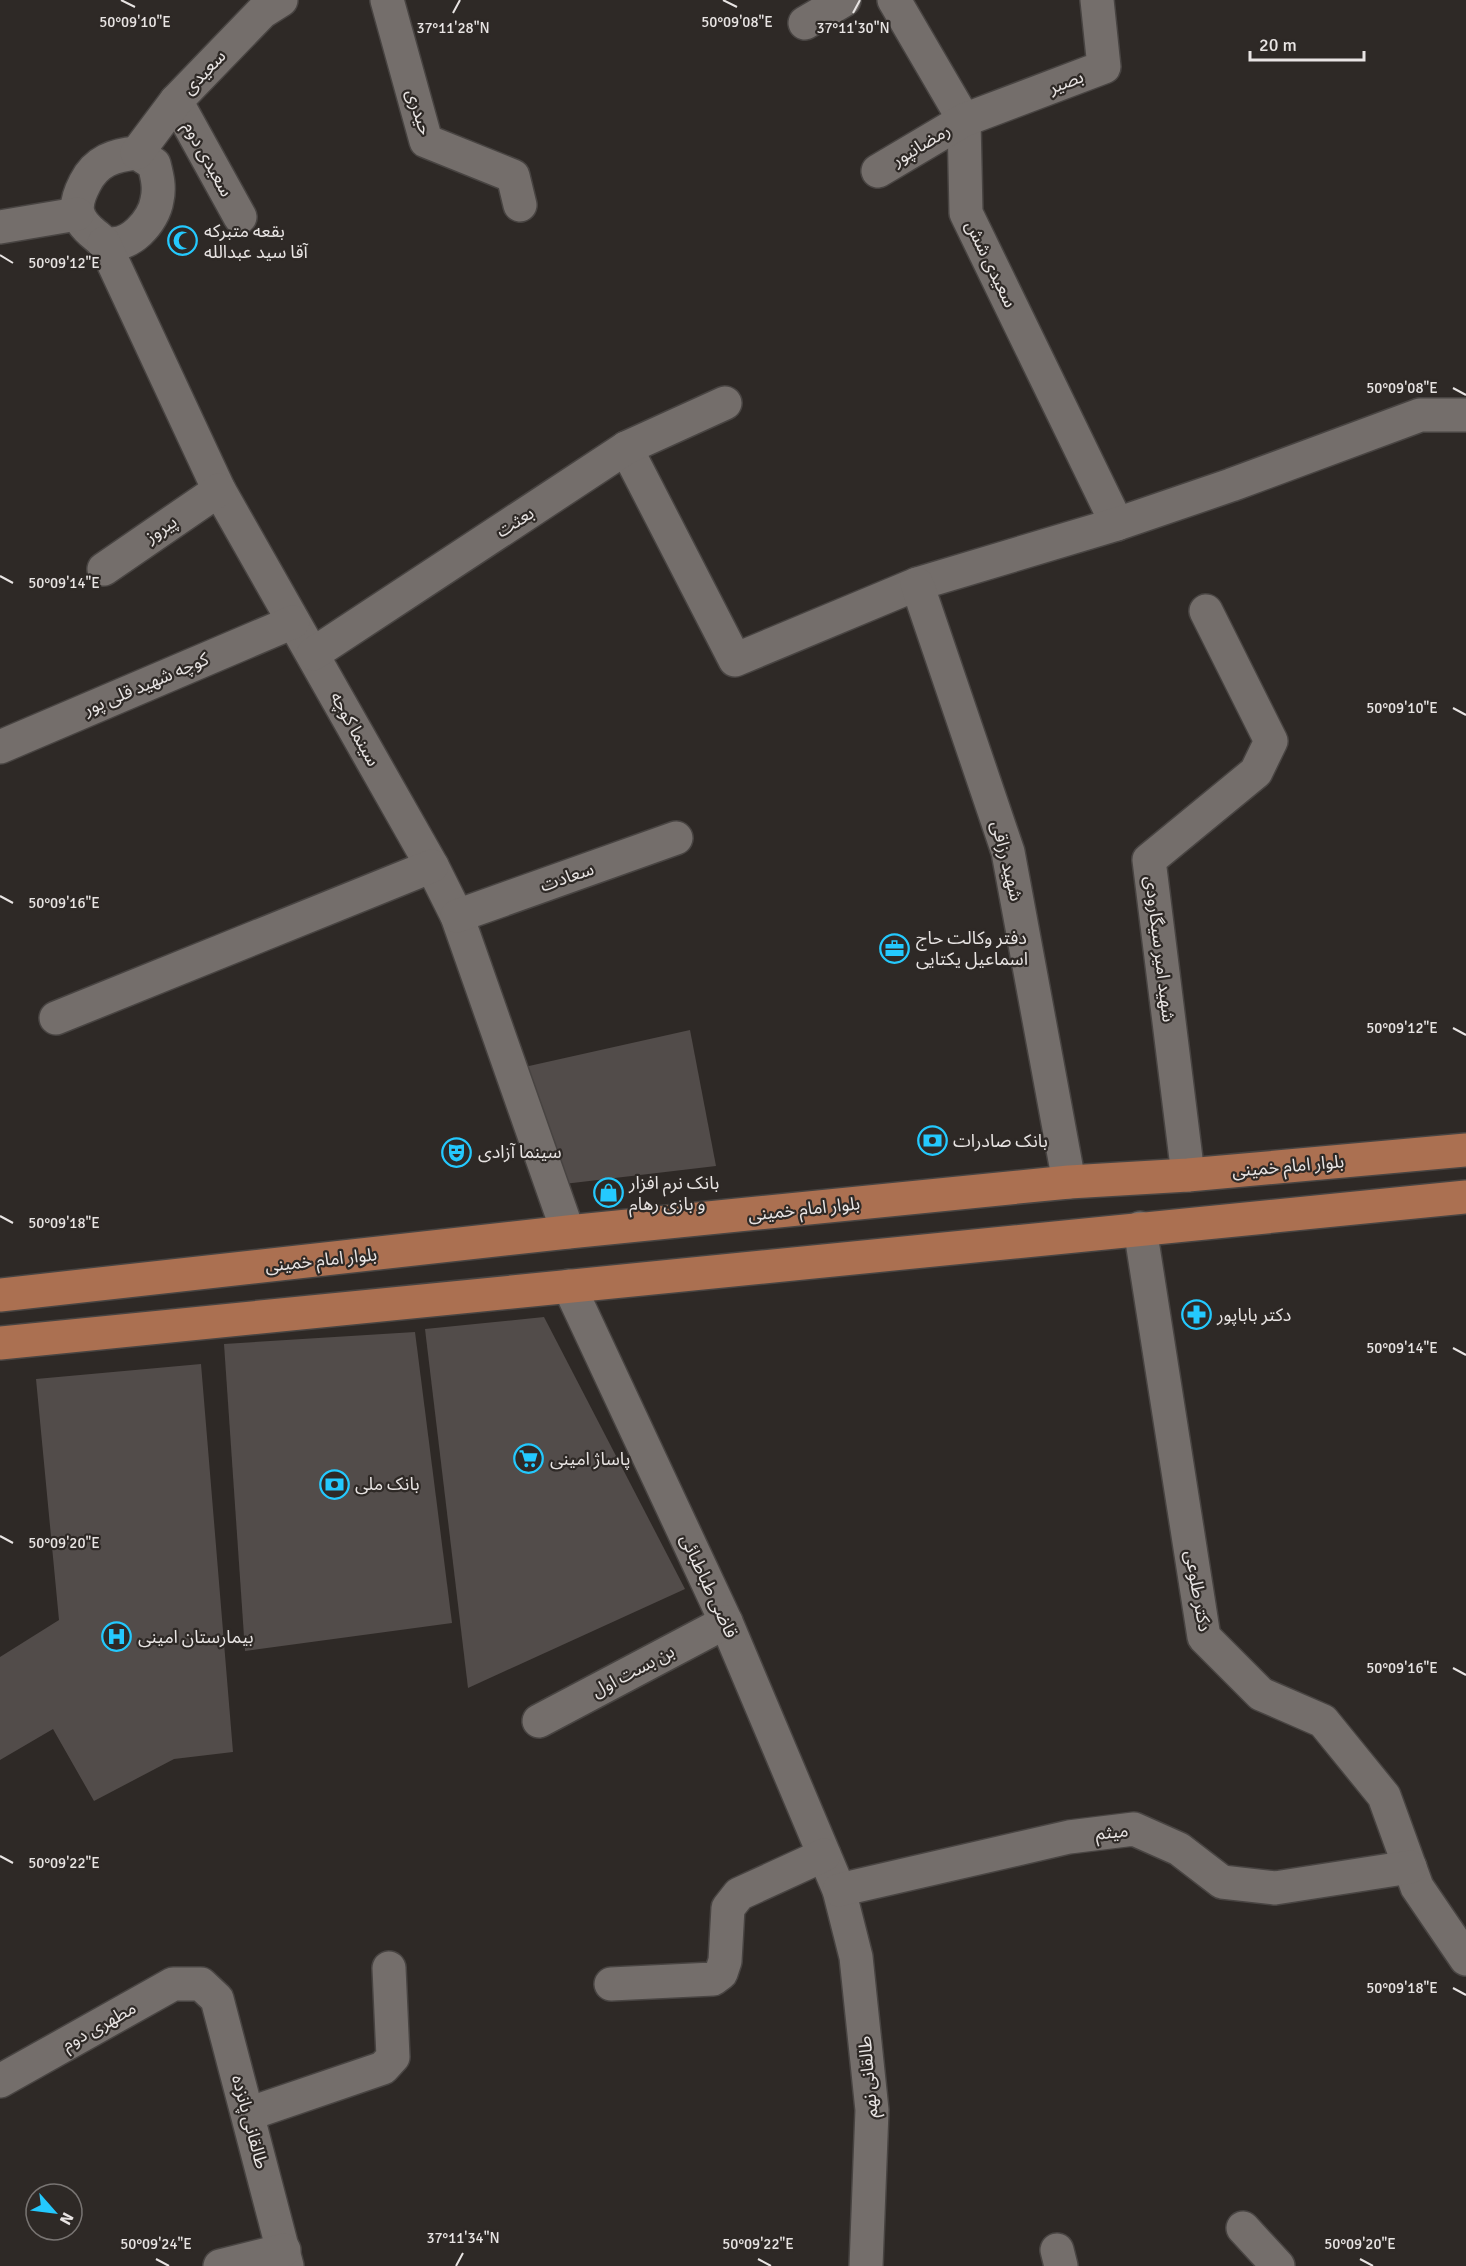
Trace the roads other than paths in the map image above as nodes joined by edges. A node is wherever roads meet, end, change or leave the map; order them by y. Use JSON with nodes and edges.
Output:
{"nodes":[{"id":1,"x":387,"y":0,"type":"edge"},
{"id":2,"x":844,"y":0,"type":"edge"},
{"id":3,"x":894,"y":0,"type":"edge"},
{"id":4,"x":1097,"y":0,"type":"edge"},
{"id":5,"x":264,"y":4,"type":"edge"},
{"id":6,"x":805,"y":23,"type":"dead end"},
{"id":7,"x":176,"y":101,"type":"junction"},
{"id":8,"x":964,"y":120,"type":"junction"},
{"id":9,"x":137,"y":153,"type":"junction"},
{"id":10,"x":878,"y":171,"type":"dead end"},
{"id":11,"x":520,"y":205,"type":"dead end"},
{"id":12,"x":76,"y":214,"type":"junction"},
{"id":13,"x":240,"y":217,"type":"dead end"},
{"id":14,"x":0,"y":227,"type":"edge"},
{"id":15,"x":104,"y":243,"type":"junction"},
{"id":16,"x":725,"y":403,"type":"dead end"},
{"id":17,"x":1466,"y":415,"type":"edge"},
{"id":18,"x":627,"y":448,"type":"junction"},
{"id":19,"x":219,"y":490,"type":"junction"},
{"id":20,"x":1117,"y":524,"type":"junction"},
{"id":21,"x":104,"y":569,"type":"dead end"},
{"id":22,"x":917,"y":584,"type":"junction"},
{"id":23,"x":1206,"y":611,"type":"dead end"},
{"id":24,"x":293,"y":622,"type":"junction"},
{"id":25,"x":312,"y":654,"type":"junction"},
{"id":26,"x":0,"y":747,"type":"edge"},
{"id":27,"x":676,"y":838,"type":"dead end"},
{"id":28,"x":432,"y":866,"type":"junction"},
{"id":29,"x":457,"y":916,"type":"junction"},
{"id":30,"x":56,"y":1018,"type":"dead end"},
{"id":31,"x":1466,"y":1150,"type":"edge"},
{"id":32,"x":1188,"y":1175,"type":"junction"},
{"id":33,"x":1070,"y":1182,"type":"junction"},
{"id":34,"x":1466,"y":1197,"type":"edge"},
{"id":35,"x":1140,"y":1228,"type":"junction"},
{"id":36,"x":568,"y":1232,"type":"junction"},
{"id":37,"x":569,"y":1286,"type":"junction"},
{"id":38,"x":0,"y":1295,"type":"edge"},
{"id":39,"x":0,"y":1343,"type":"edge"},
{"id":40,"x":726,"y":1622,"type":"junction"},
{"id":41,"x":539,"y":1721,"type":"dead end"},
{"id":42,"x":824,"y":1855,"type":"junction"},
{"id":43,"x":1410,"y":1867,"type":"junction"},
{"id":44,"x":839,"y":1890,"type":"junction"},
{"id":45,"x":1466,"y":1959,"type":"edge"},
{"id":46,"x":389,"y":1968,"type":"dead end"},
{"id":47,"x":201,"y":1984,"type":"joint"},
{"id":48,"x":611,"y":1984,"type":"dead end"},
{"id":49,"x":0,"y":2081,"type":"edge"},
{"id":50,"x":248,"y":2114,"type":"junction"},
{"id":51,"x":1243,"y":2228,"type":"dead end"},
{"id":52,"x":286,"y":2258,"type":"edge"},
{"id":53,"x":220,"y":2266,"type":"edge"},
{"id":54,"x":866,"y":2266,"type":"edge"},
{"id":55,"x":1278,"y":2266,"type":"edge"}],
"edges":[{"from":1,"to":11,"type":"street","name":"حیدری"},
{"from":2,"to":6,"type":"street"},
{"from":3,"to":8,"type":"street","name":"سعیدی شش"},
{"from":4,"to":8,"type":"street","name":"بصیر"},
{"from":5,"to":7,"type":"street","name":"سعیدی"},
{"from":7,"to":9,"type":"street","name":"سعیدی"},
{"from":7,"to":13,"type":"street","name":"سعیدی دوم"},
{"from":8,"to":10,"type":"street","name":"رمضانپور"},
{"from":8,"to":20,"type":"street","name":"سعیدی شش"},
{"from":9,"to":12,"type":"street"},
{"from":9,"to":15,"type":"street"},
{"from":12,"to":14,"type":"street"},
{"from":12,"to":15,"type":"street"},
{"from":15,"to":19,"type":"street","name":"سینما کوچه"},
{"from":16,"to":18,"type":"street","name":"بعثت"},
{"from":17,"to":20,"type":"street"},
{"from":18,"to":22,"type":"street"},
{"from":18,"to":25,"type":"street","name":"بعثت"},
{"from":19,"to":21,"type":"street","name":"پیروز"},
{"from":19,"to":24,"type":"street","name":"سینما کوچه"},
{"from":20,"to":22,"type":"street"},
{"from":22,"to":33,"type":"street","name":"شهید رزاقی"},
{"from":23,"to":32,"type":"street","name":"شهید امیر سیگارودی"},
{"from":24,"to":25,"type":"street","name":"سینما کوچه"},
{"from":24,"to":26,"type":"street","name":"کوچه شهید قلی پور"},
{"from":25,"to":28,"type":"street","name":"سینما کوچه"},
{"from":27,"to":29,"type":"street","name":"سعادت"},
{"from":28,"to":29,"type":"street","name":"سینما کوچه"},
{"from":28,"to":30,"type":"street"},
{"from":29,"to":36,"type":"street","name":"سینما کوچه"},
{"from":31,"to":32,"type":"main road","name":"بلوار امام خمینی"},
{"from":32,"to":33,"type":"main road","name":"بلوار امام خمینی"},
{"from":33,"to":36,"type":"main road","name":"بلوار امام خمینی"},
{"from":34,"to":35,"type":"main road"},
{"from":35,"to":37,"type":"main road"},
{"from":35,"to":43,"type":"street","name":"دکتر طلوعی"},
{"from":36,"to":38,"type":"main road","name":"بلوار امام خمینی"},
{"from":37,"to":39,"type":"main road"},
{"from":37,"to":40,"type":"street","name":"قاضی طباطبائی"},
{"from":40,"to":41,"type":"street","name":"بن بست اول"},
{"from":40,"to":42,"type":"street","name":"قاضی طباطبائی"},
{"from":42,"to":44,"type":"street","name":"قاضی طباطبائی"},
{"from":42,"to":48,"type":"street"},
{"from":43,"to":44,"type":"street","name":"میثم"},
{"from":43,"to":45,"type":"street","name":"دکتر طلوعی"},
{"from":44,"to":54,"type":"street","name":"طالقانی نهم"},
{"from":46,"to":50,"type":"street"},
{"from":47,"to":49,"type":"street","name":"مطهری دوم"},
{"from":47,"to":50,"type":"street","name":"طالقانی پانزده"},
{"from":50,"to":52,"type":"street","name":"طالقانی پانزده"},
{"from":51,"to":55,"type":"street"},
{"from":52,"to":53,"type":"street"}]}
